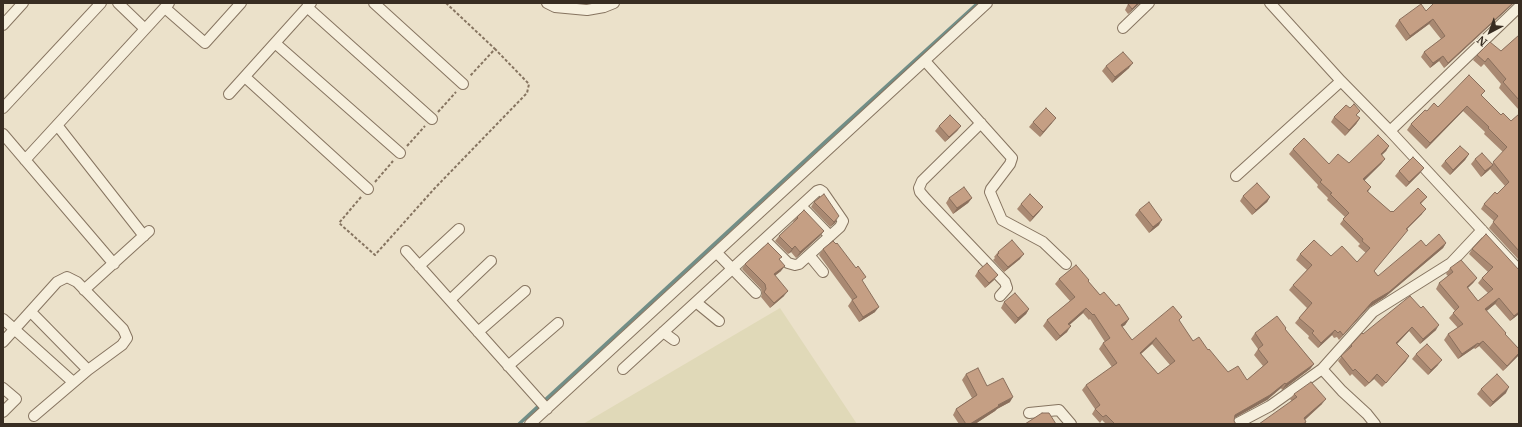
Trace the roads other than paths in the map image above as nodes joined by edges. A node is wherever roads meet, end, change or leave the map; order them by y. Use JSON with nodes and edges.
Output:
{"nodes":[{"id":1,"x":23,"y":3,"type":"edge"},
{"id":2,"x":101,"y":3,"type":"edge"},
{"id":3,"x":118,"y":3,"type":"edge"},
{"id":4,"x":241,"y":3,"type":"edge"},
{"id":5,"x":374,"y":3,"type":"edge"},
{"id":6,"x":547,"y":3,"type":"edge"},
{"id":7,"x":614,"y":3,"type":"edge"},
{"id":8,"x":987,"y":3,"type":"edge"},
{"id":9,"x":1149,"y":3,"type":"edge"},
{"id":10,"x":1270,"y":3,"type":"edge"},
{"id":11,"x":167,"y":5,"type":"edge"},
{"id":12,"x":309,"y":5,"type":"edge"},
{"id":13,"x":1519,"y":7,"type":"edge"},
{"id":14,"x":3,"y":25,"type":"edge"},
{"id":15,"x":1123,"y":28,"type":"dead end"},
{"id":16,"x":145,"y":29,"type":"junction"},
{"id":17,"x":276,"y":42,"type":"junction"},
{"id":18,"x":925,"y":61,"type":"junction"},
{"id":19,"x":245,"y":77,"type":"junction"},
{"id":20,"x":1341,"y":81,"type":"junction"},
{"id":21,"x":463,"y":84,"type":"dead end"},
{"id":22,"x":229,"y":94,"type":"dead end"},
{"id":23,"x":3,"y":108,"type":"edge"},
{"id":24,"x":432,"y":119,"type":"dead end"},
{"id":25,"x":982,"y":123,"type":"junction"},
{"id":26,"x":57,"y":125,"type":"junction"},
{"id":27,"x":1390,"y":131,"type":"junction"},
{"id":28,"x":3,"y":134,"type":"edge"},
{"id":29,"x":400,"y":153,"type":"dead end"},
{"id":30,"x":25,"y":160,"type":"junction"},
{"id":31,"x":1236,"y":176,"type":"dead end"},
{"id":32,"x":368,"y":188,"type":"dead end"},
{"id":33,"x":802,"y":206,"type":"junction"},
{"id":34,"x":459,"y":229,"type":"dead end"},
{"id":35,"x":1482,"y":230,"type":"junction"},
{"id":36,"x":830,"y":236,"type":"junction"},
{"id":37,"x":764,"y":240,"type":"junction"},
{"id":38,"x":406,"y":251,"type":"dead end"},
{"id":39,"x":717,"y":253,"type":"junction"},
{"id":40,"x":809,"y":255,"type":"junction"},
{"id":41,"x":491,"y":261,"type":"dead end"},
{"id":42,"x":114,"y":264,"type":"junction"},
{"id":43,"x":1066,"y":264,"type":"dead end"},
{"id":44,"x":419,"y":266,"type":"junction"},
{"id":45,"x":732,"y":270,"type":"junction"},
{"id":46,"x":1519,"y":270,"type":"edge"},
{"id":47,"x":823,"y":272,"type":"dead end"},
{"id":48,"x":84,"y":290,"type":"junction"},
{"id":49,"x":525,"y":291,"type":"dead end"},
{"id":50,"x":756,"y":293,"type":"dead end"},
{"id":51,"x":1000,"y":296,"type":"dead end"},
{"id":52,"x":450,"y":300,"type":"junction"},
{"id":53,"x":697,"y":303,"type":"junction"},
{"id":54,"x":31,"y":312,"type":"junction"},
{"id":55,"x":3,"y":319,"type":"edge"},
{"id":56,"x":719,"y":321,"type":"dead end"},
{"id":57,"x":558,"y":323,"type":"dead end"},
{"id":58,"x":14,"y":329,"type":"junction"},
{"id":59,"x":478,"y":332,"type":"junction"},
{"id":60,"x":663,"y":332,"type":"junction"},
{"id":61,"x":674,"y":340,"type":"dead end"},
{"id":62,"x":3,"y":342,"type":"edge"},
{"id":63,"x":508,"y":366,"type":"junction"},
{"id":64,"x":1322,"y":368,"type":"junction"},
{"id":65,"x":623,"y":369,"type":"dead end"},
{"id":66,"x":88,"y":370,"type":"junction"},
{"id":67,"x":73,"y":382,"type":"junction"},
{"id":68,"x":3,"y":388,"type":"edge"},
{"id":69,"x":543,"y":405,"type":"junction"},
{"id":70,"x":3,"y":412,"type":"edge"},
{"id":71,"x":1030,"y":413,"type":"dead end"},
{"id":72,"x":34,"y":416,"type":"dead end"},
{"id":73,"x":530,"y":424,"type":"edge"},
{"id":74,"x":1070,"y":424,"type":"edge"},
{"id":75,"x":1236,"y":424,"type":"edge"},
{"id":76,"x":1375,"y":424,"type":"edge"}],
"edges":[{"from":1,"to":14,"type":"street"},
{"from":2,"to":23,"type":"street"},
{"from":3,"to":16,"type":"street"},
{"from":4,"to":11,"type":"street"},
{"from":5,"to":21,"type":"street"},
{"from":6,"to":7,"type":"street"},
{"from":8,"to":18,"type":"street"},
{"from":9,"to":15,"type":"street"},
{"from":10,"to":20,"type":"street"},
{"from":11,"to":16,"type":"street"},
{"from":12,"to":17,"type":"street"},
{"from":12,"to":24,"type":"street"},
{"from":13,"to":27,"type":"street"},
{"from":16,"to":26,"type":"street"},
{"from":17,"to":19,"type":"street"},
{"from":17,"to":29,"type":"street"},
{"from":18,"to":25,"type":"street"},
{"from":18,"to":39,"type":"street"},
{"from":19,"to":22,"type":"street"},
{"from":19,"to":32,"type":"street"},
{"from":20,"to":27,"type":"street"},
{"from":20,"to":31,"type":"street"},
{"from":25,"to":43,"type":"street"},
{"from":25,"to":51,"type":"street"},
{"from":26,"to":30,"type":"street"},
{"from":26,"to":42,"type":"street"},
{"from":27,"to":35,"type":"street"},
{"from":28,"to":30,"type":"street"},
{"from":30,"to":42,"type":"street"},
{"from":33,"to":36,"type":"street"},
{"from":33,"to":36,"type":"street"},
{"from":33,"to":37,"type":"street"},
{"from":34,"to":44,"type":"street"},
{"from":35,"to":46,"type":"street"},
{"from":35,"to":64,"type":"street"},
{"from":36,"to":40,"type":"street"},
{"from":37,"to":40,"type":"street"},
{"from":37,"to":45,"type":"street"},
{"from":38,"to":44,"type":"street"},
{"from":39,"to":45,"type":"street"},
{"from":39,"to":69,"type":"street"},
{"from":40,"to":47,"type":"street"},
{"from":41,"to":52,"type":"street"},
{"from":42,"to":48,"type":"street"},
{"from":44,"to":52,"type":"street"},
{"from":45,"to":50,"type":"street"},
{"from":45,"to":53,"type":"street"},
{"from":48,"to":54,"type":"street"},
{"from":48,"to":66,"type":"street"},
{"from":49,"to":59,"type":"street"},
{"from":52,"to":59,"type":"street"},
{"from":53,"to":56,"type":"street"},
{"from":53,"to":60,"type":"street"},
{"from":54,"to":58,"type":"street"},
{"from":54,"to":66,"type":"street"},
{"from":55,"to":58,"type":"street"},
{"from":57,"to":63,"type":"street"},
{"from":58,"to":62,"type":"street"},
{"from":58,"to":67,"type":"street"},
{"from":59,"to":63,"type":"street"},
{"from":60,"to":61,"type":"street"},
{"from":60,"to":65,"type":"street"},
{"from":63,"to":69,"type":"street"},
{"from":64,"to":75,"type":"street"},
{"from":64,"to":76,"type":"street"},
{"from":66,"to":67,"type":"street"},
{"from":67,"to":72,"type":"street"},
{"from":68,"to":70,"type":"street"},
{"from":69,"to":73,"type":"street"},
{"from":71,"to":74,"type":"street"}]}
